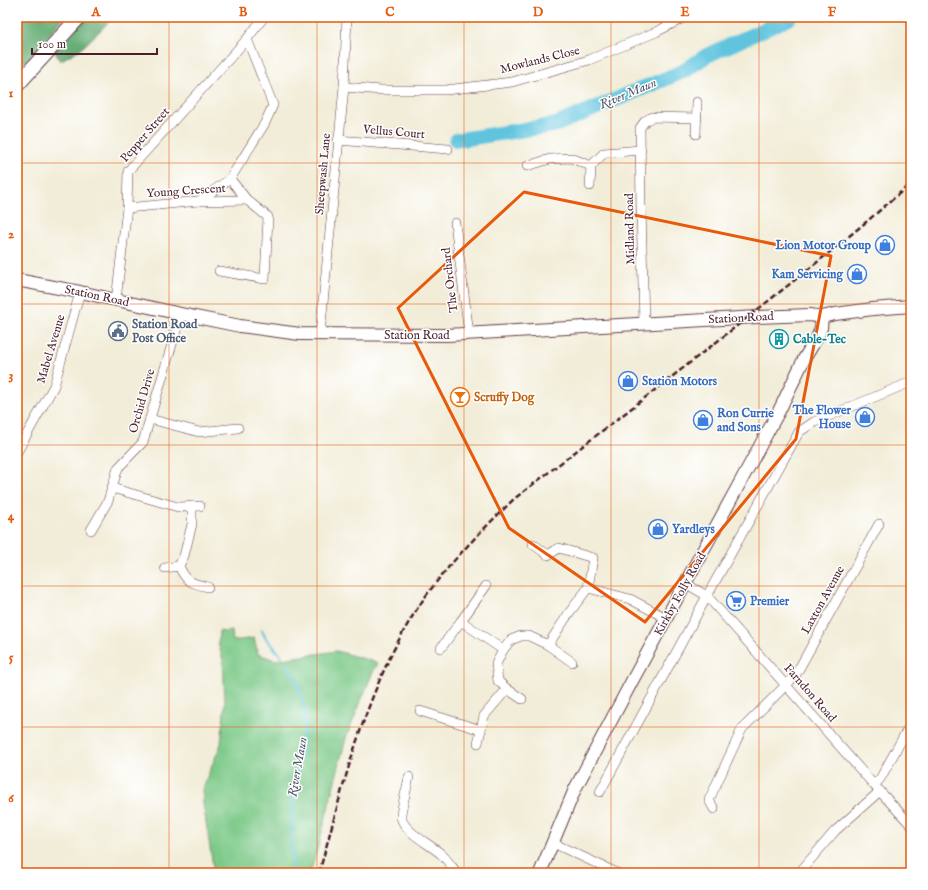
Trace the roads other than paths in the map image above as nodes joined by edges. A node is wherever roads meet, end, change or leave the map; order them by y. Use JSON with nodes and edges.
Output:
{"nodes":[{"id":1,"x":79,"y":17,"type":"edge"},
{"id":2,"x":264,"y":17,"type":"edge"},
{"id":3,"x":347,"y":17,"type":"edge"},
{"id":4,"x":685,"y":17,"type":"edge"},
{"id":5,"x":247,"y":39,"type":"junction"},
{"id":6,"x":17,"y":85,"type":"edge"},
{"id":7,"x":344,"y":87,"type":"junction"},
{"id":8,"x":697,"y":102,"type":"dead end"},
{"id":9,"x":696,"y":118,"type":"junction"},
{"id":10,"x":696,"y":134,"type":"dead end"},
{"id":11,"x":338,"y":140,"type":"junction"},
{"id":12,"x":448,"y":149,"type":"dead end"},
{"id":13,"x":641,"y":150,"type":"junction"},
{"id":14,"x":527,"y":166,"type":"dead end"},
{"id":15,"x":591,"y":166,"type":"junction"},
{"id":16,"x":230,"y":179,"type":"junction"},
{"id":17,"x":590,"y":186,"type":"dead end"},
{"id":18,"x":247,"y":200,"type":"junction"},
{"id":19,"x":199,"y":201,"type":"junction"},
{"id":20,"x":127,"y":208,"type":"junction"},
{"id":21,"x":455,"y":224,"type":"dead end"},
{"id":22,"x":219,"y":272,"type":"dead end"},
{"id":23,"x":17,"y":280,"type":"edge"},
{"id":24,"x":80,"y":292,"type":"junction"},
{"id":25,"x":116,"y":300,"type":"junction"},
{"id":26,"x":911,"y":306,"type":"edge"},
{"id":27,"x":181,"y":314,"type":"junction"},
{"id":28,"x":822,"y":317,"type":"junction"},
{"id":29,"x":644,"y":324,"type":"junction"},
{"id":30,"x":320,"y":334,"type":"junction"},
{"id":31,"x":468,"y":334,"type":"junction"},
{"id":32,"x":911,"y":382,"type":"edge"},
{"id":33,"x":150,"y":419,"type":"junction"},
{"id":34,"x":238,"y":428,"type":"dead end"},
{"id":35,"x":17,"y":452,"type":"edge"},
{"id":36,"x":112,"y":488,"type":"junction"},
{"id":37,"x":879,"y":524,"type":"dead end"},
{"id":38,"x":91,"y":530,"type":"dead end"},
{"id":39,"x":534,"y":544,"type":"dead end"},
{"id":40,"x":178,"y":566,"type":"junction"},
{"id":41,"x":165,"y":568,"type":"dead end"},
{"id":42,"x":686,"y":583,"type":"junction"},
{"id":43,"x":486,"y":586,"type":"dead end"},
{"id":44,"x":208,"y":587,"type":"dead end"},
{"id":45,"x":588,"y":588,"type":"junction"},
{"id":46,"x":708,"y":596,"type":"junction"},
{"id":47,"x":666,"y":618,"type":"junction"},
{"id":48,"x":461,"y":621,"type":"junction"},
{"id":49,"x":548,"y":645,"type":"junction"},
{"id":50,"x":441,"y":648,"type":"dead end"},
{"id":51,"x":503,"y":650,"type":"junction"},
{"id":52,"x":572,"y":662,"type":"dead end"},
{"id":53,"x":786,"y":685,"type":"junction"},
{"id":54,"x":507,"y":689,"type":"junction"},
{"id":55,"x":522,"y":699,"type":"dead end"},
{"id":56,"x":420,"y":711,"type":"dead end"},
{"id":57,"x":911,"y":723,"type":"edge"},
{"id":58,"x":481,"y":730,"type":"junction"},
{"id":59,"x":478,"y":743,"type":"dead end"},
{"id":60,"x":409,"y":778,"type":"dead end"},
{"id":61,"x":877,"y":788,"type":"junction"},
{"id":62,"x":600,"y":792,"type":"dead end"},
{"id":63,"x":714,"y":809,"type":"dead end"},
{"id":64,"x":911,"y":825,"type":"edge"},
{"id":65,"x":553,"y":843,"type":"junction"},
{"id":66,"x":457,"y":873,"type":"edge"},
{"id":67,"x":540,"y":873,"type":"edge"},
{"id":68,"x":617,"y":873,"type":"edge"},
{"id":69,"x":799,"y":873,"type":"edge"}],
"edges":[{"from":1,"to":6,"type":"highway"},
{"from":2,"to":5,"type":"street","name":"Pepper Street"},
{"from":3,"to":7,"type":"street","name":"Sheepwash Lane"},
{"from":4,"to":7,"type":"street","name":"Mowlands Close"},
{"from":5,"to":16,"type":"street","name":"Young Crescent"},
{"from":5,"to":20,"type":"street","name":"Pepper Street"},
{"from":7,"to":11,"type":"street","name":"Sheepwash Lane"},
{"from":8,"to":9,"type":"street"},
{"from":9,"to":10,"type":"street"},
{"from":9,"to":13,"type":"street","name":"Midland Road"},
{"from":11,"to":12,"type":"street","name":"Vellus Court"},
{"from":11,"to":30,"type":"street","name":"Sheepwash Lane"},
{"from":13,"to":15,"type":"street"},
{"from":13,"to":29,"type":"street","name":"Midland Road"},
{"from":14,"to":15,"type":"street"},
{"from":15,"to":17,"type":"street"},
{"from":16,"to":18,"type":"street","name":"Young Crescent"},
{"from":16,"to":19,"type":"street"},
{"from":18,"to":19,"type":"street","name":"Young Crescent"},
{"from":18,"to":22,"type":"street","name":"Young Crescent"},
{"from":19,"to":20,"type":"street","name":"Young Crescent"},
{"from":20,"to":25,"type":"street","name":"Pepper Street"},
{"from":21,"to":31,"type":"street","name":"The Orchard"},
{"from":23,"to":24,"type":"main road","name":"Station Road"},
{"from":24,"to":25,"type":"main road","name":"Station Road"},
{"from":24,"to":35,"type":"street","name":"Mabel Avenue"},
{"from":25,"to":27,"type":"main road","name":"Station Road"},
{"from":26,"to":28,"type":"main road","name":"Station Road"},
{"from":27,"to":30,"type":"main road","name":"Station Road"},
{"from":27,"to":33,"type":"street","name":"Orchid Drive"},
{"from":28,"to":29,"type":"main road","name":"Station Road"},
{"from":28,"to":42,"type":"main road","name":"Kirkby Folly Road"},
{"from":29,"to":31,"type":"main road","name":"Station Road"},
{"from":30,"to":31,"type":"main road","name":"Station Road"},
{"from":32,"to":46,"type":"street","name":"Kirkby Folly Road"},
{"from":33,"to":34,"type":"street"},
{"from":33,"to":36,"type":"street","name":"Orchid Drive"},
{"from":36,"to":38,"type":"street","name":"Orchid Drive"},
{"from":36,"to":40,"type":"street"},
{"from":37,"to":53,"type":"street","name":"Laxton Avenue"},
{"from":39,"to":45,"type":"street"},
{"from":40,"to":41,"type":"street"},
{"from":40,"to":44,"type":"street"},
{"from":42,"to":46,"type":"street","name":"Farndon Road"},
{"from":42,"to":47,"type":"main road","name":"Kirkby Folly Road"},
{"from":43,"to":48,"type":"street"},
{"from":45,"to":47,"type":"street"},
{"from":45,"to":49,"type":"street"},
{"from":46,"to":53,"type":"street","name":"Farndon Road"},
{"from":46,"to":62,"type":"street","name":"Kirkby Folly Road"},
{"from":47,"to":65,"type":"main road","name":"Kirkby Folly Road"},
{"from":48,"to":50,"type":"street"},
{"from":48,"to":51,"type":"street"},
{"from":49,"to":51,"type":"street"},
{"from":49,"to":52,"type":"street"},
{"from":51,"to":54,"type":"street"},
{"from":53,"to":61,"type":"street","name":"Farndon Road"},
{"from":53,"to":63,"type":"street","name":"Laxton Avenue"},
{"from":54,"to":55,"type":"street"},
{"from":54,"to":58,"type":"street"},
{"from":56,"to":58,"type":"street"},
{"from":57,"to":61,"type":"street"},
{"from":58,"to":59,"type":"street"},
{"from":60,"to":66,"type":"street"},
{"from":61,"to":64,"type":"street","name":"Farndon Road"},
{"from":61,"to":69,"type":"street"},
{"from":65,"to":67,"type":"main road","name":"Kirkby Folly Road"},
{"from":65,"to":68,"type":"street"}]}
